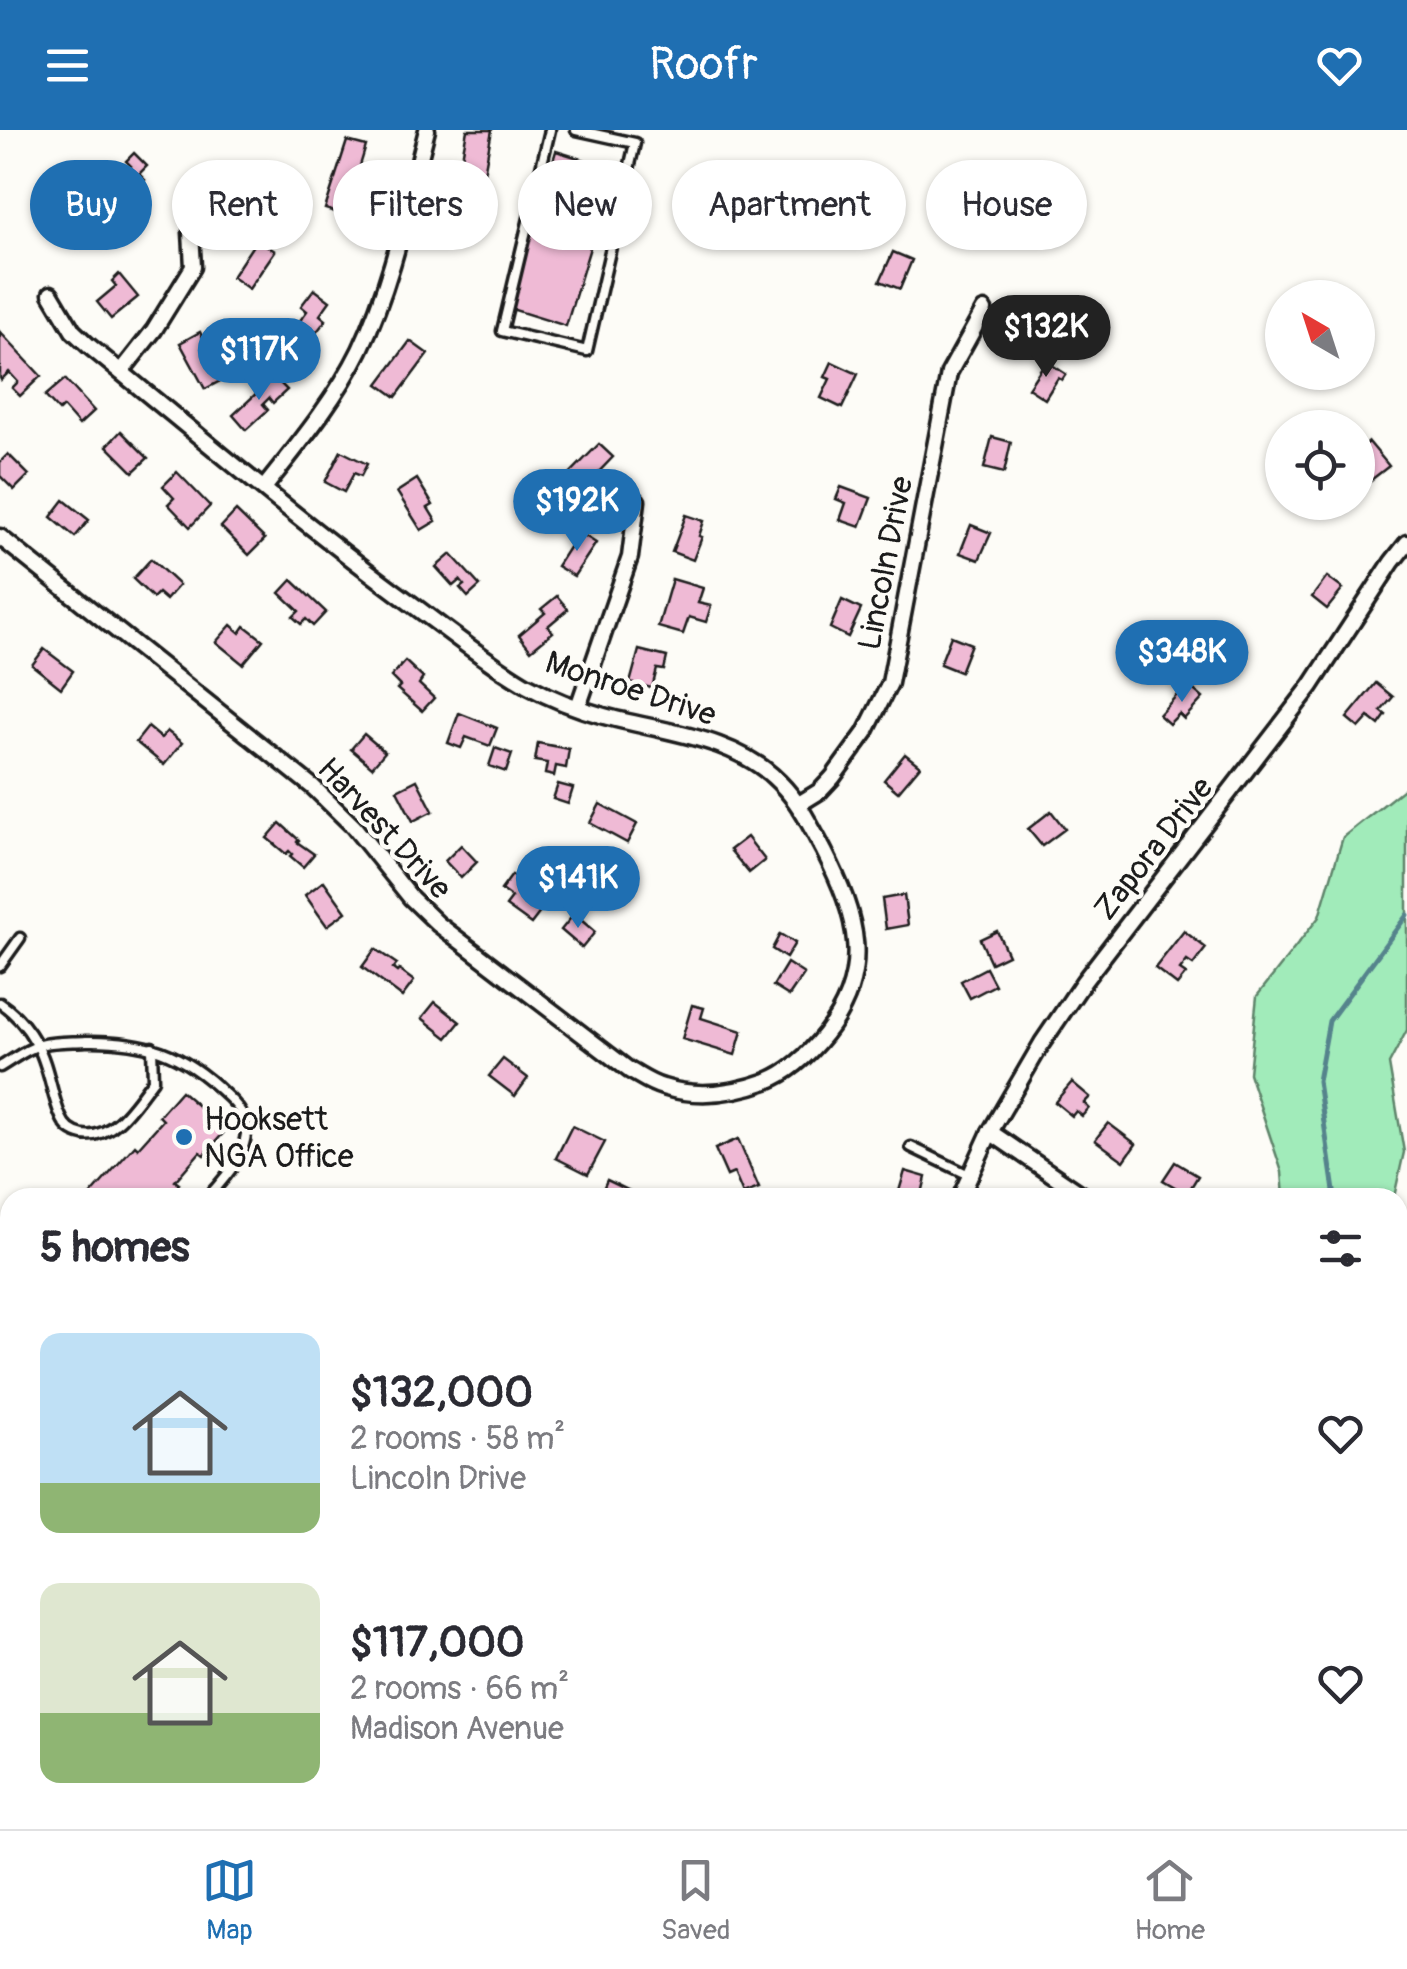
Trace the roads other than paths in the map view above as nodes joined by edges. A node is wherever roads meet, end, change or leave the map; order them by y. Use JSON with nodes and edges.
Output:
{"nodes":[{"id":1,"x":427,"y":130,"type":"edge"},
{"id":2,"x":550,"y":130,"type":"edge"},
{"id":3,"x":576,"y":130,"type":"edge"},
{"id":4,"x":594,"y":132,"type":"edge"},
{"id":5,"x":193,"y":250,"type":"edge"},
{"id":6,"x":51,"y":294,"type":"dead end"},
{"id":7,"x":984,"y":310,"type":"dead end"},
{"id":8,"x":121,"y":372,"type":"junction"},
{"id":9,"x":264,"y":488,"type":"junction"},
{"id":10,"x":636,"y":501,"type":"dead end"},
{"id":11,"x":0,"y":537,"type":"edge"},
{"id":12,"x":1407,"y":543,"type":"edge"},
{"id":13,"x":578,"y":707,"type":"junction"},
{"id":14,"x":799,"y":804,"type":"junction"},
{"id":15,"x":20,"y":938,"type":"dead end"},
{"id":16,"x":0,"y":966,"type":"edge"},
{"id":17,"x":0,"y":1003,"type":"edge"},
{"id":18,"x":38,"y":1046,"type":"junction"},
{"id":19,"x":152,"y":1047,"type":"junction"},
{"id":20,"x":0,"y":1068,"type":"edge"},
{"id":21,"x":698,"y":1094,"type":"joint"},
{"id":22,"x":990,"y":1132,"type":"junction"},
{"id":23,"x":912,"y":1147,"type":"dead end"},
{"id":24,"x":970,"y":1175,"type":"junction"},
{"id":25,"x":216,"y":1188,"type":"edge"},
{"id":26,"x":964,"y":1188,"type":"edge"},
{"id":27,"x":1072,"y":1188,"type":"edge"}],
"edges":[{"from":1,"to":9,"type":"street"},
{"from":2,"to":4,"type":"lane"},
{"from":3,"to":4,"type":"lane"},
{"from":5,"to":8,"type":"street"},
{"from":6,"to":8,"type":"street","name":"Monroe Drive"},
{"from":7,"to":14,"type":"street","name":"Lincoln Drive"},
{"from":8,"to":9,"type":"street","name":"Monroe Drive"},
{"from":9,"to":13,"type":"street","name":"Monroe Drive"},
{"from":10,"to":13,"type":"street"},
{"from":11,"to":21,"type":"street","name":"Harvest Drive"},
{"from":12,"to":22,"type":"street","name":"Zapora Drive"},
{"from":13,"to":14,"type":"street","name":"Monroe Drive"},
{"from":14,"to":21,"type":"street","name":"Monroe Drive"},
{"from":15,"to":16,"type":"lane"},
{"from":17,"to":18,"type":"lane"},
{"from":18,"to":19,"type":"lane"},
{"from":18,"to":19,"type":"lane"},
{"from":18,"to":20,"type":"lane"},
{"from":19,"to":25,"type":"lane"},
{"from":22,"to":24,"type":"street","name":"Zapora Drive"},
{"from":22,"to":27,"type":"street"},
{"from":23,"to":24,"type":"lane"},
{"from":24,"to":26,"type":"street","name":"Zapora Drive"}]}
